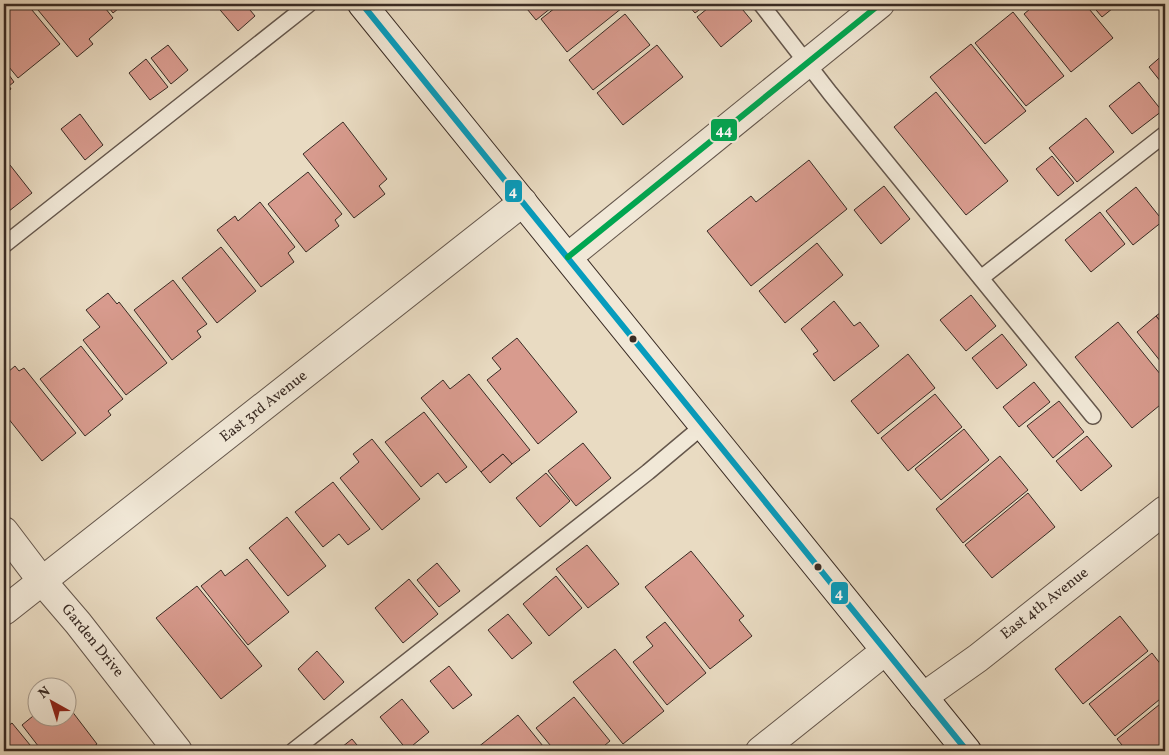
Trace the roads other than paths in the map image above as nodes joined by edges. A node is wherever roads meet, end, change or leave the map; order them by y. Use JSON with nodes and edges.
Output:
{"nodes":[{"id":1,"x":309,"y":4,"type":"edge"},
{"id":2,"x":362,"y":4,"type":"edge"},
{"id":3,"x":762,"y":4,"type":"edge"},
{"id":4,"x":880,"y":4,"type":"edge"},
{"id":5,"x":807,"y":63,"type":"junction"},
{"id":6,"x":1165,"y":134,"type":"edge"},
{"id":7,"x":523,"y":202,"type":"junction"},
{"id":8,"x":4,"y":245,"type":"edge"},
{"id":9,"x":568,"y":257,"type":"junction"},
{"id":10,"x":980,"y":278,"type":"junction"},
{"id":11,"x":1094,"y":416,"type":"dead end"},
{"id":12,"x":704,"y":426,"type":"junction"},
{"id":13,"x":1165,"y":510,"type":"edge"},
{"id":14,"x":4,"y":531,"type":"edge"},
{"id":15,"x":42,"y":581,"type":"junction"},
{"id":16,"x":4,"y":611,"type":"edge"},
{"id":17,"x":885,"y":651,"type":"junction"},
{"id":18,"x":923,"y":697,"type":"junction"},
{"id":19,"x":178,"y":751,"type":"edge"},
{"id":20,"x":293,"y":751,"type":"edge"},
{"id":21,"x":760,"y":751,"type":"edge"},
{"id":22,"x":967,"y":751,"type":"edge"}],
"edges":[{"from":1,"to":8,"type":"lane"},
{"from":2,"to":7,"type":"street"},
{"from":3,"to":5,"type":"lane"},
{"from":4,"to":5,"type":"street"},
{"from":5,"to":9,"type":"street"},
{"from":5,"to":10,"type":"lane"},
{"from":6,"to":10,"type":"lane"},
{"from":7,"to":9,"type":"street"},
{"from":7,"to":15,"type":"street","name":"East 3rd Avenue"},
{"from":9,"to":12,"type":"street"},
{"from":10,"to":11,"type":"lane"},
{"from":12,"to":17,"type":"street"},
{"from":12,"to":20,"type":"lane"},
{"from":13,"to":18,"type":"street","name":"East 4th Avenue"},
{"from":14,"to":15,"type":"street","name":"Garden Drive"},
{"from":15,"to":16,"type":"street","name":"East 3rd Avenue"},
{"from":15,"to":19,"type":"street","name":"Garden Drive"},
{"from":17,"to":18,"type":"street"},
{"from":17,"to":21,"type":"street"},
{"from":18,"to":22,"type":"street"}]}
